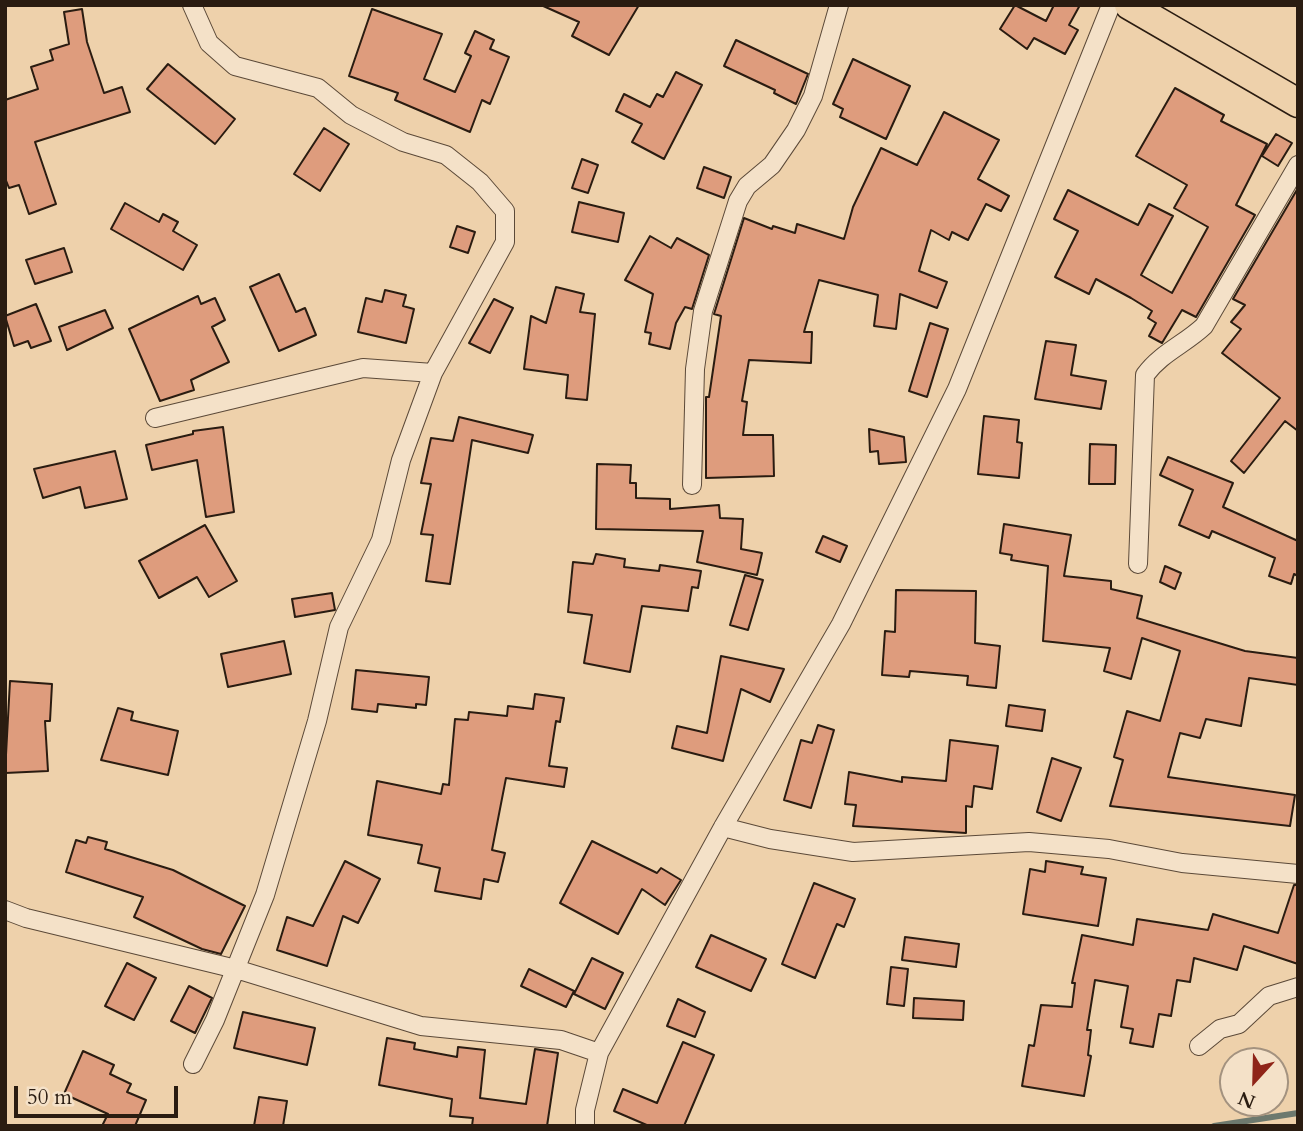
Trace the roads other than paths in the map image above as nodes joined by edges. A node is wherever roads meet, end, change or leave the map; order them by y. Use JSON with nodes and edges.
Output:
{"nodes":[{"id":1,"x":192,"y":5,"type":"edge"},
{"id":2,"x":839,"y":5,"type":"edge"},
{"id":3,"x":1111,"y":5,"type":"edge"},
{"id":4,"x":1129,"y":5,"type":"edge"},
{"id":5,"x":1298,"y":103,"type":"edge"},
{"id":6,"x":1298,"y":165,"type":"edge"},
{"id":7,"x":433,"y":373,"type":"junction"},
{"id":8,"x":155,"y":418,"type":"dead end"},
{"id":9,"x":692,"y":485,"type":"dead end"},
{"id":10,"x":1138,"y":564,"type":"dead end"},
{"id":11,"x":723,"y":827,"type":"junction"},
{"id":12,"x":1298,"y":874,"type":"edge"},
{"id":13,"x":5,"y":910,"type":"edge"},
{"id":14,"x":236,"y":969,"type":"junction"},
{"id":15,"x":1298,"y":987,"type":"edge"},
{"id":16,"x":1199,"y":1046,"type":"dead end"},
{"id":17,"x":599,"y":1053,"type":"junction"},
{"id":18,"x":193,"y":1065,"type":"dead end"},
{"id":19,"x":585,"y":1126,"type":"edge"}],
"edges":[{"from":1,"to":7,"type":"street"},
{"from":2,"to":9,"type":"street"},
{"from":3,"to":11,"type":"street"},
{"from":4,"to":5,"type":"main road"},
{"from":6,"to":10,"type":"street"},
{"from":7,"to":8,"type":"street"},
{"from":7,"to":14,"type":"street"},
{"from":11,"to":12,"type":"street"},
{"from":11,"to":17,"type":"street"},
{"from":13,"to":14,"type":"street"},
{"from":14,"to":17,"type":"street"},
{"from":14,"to":18,"type":"street"},
{"from":15,"to":16,"type":"street"},
{"from":17,"to":19,"type":"street"}]}
